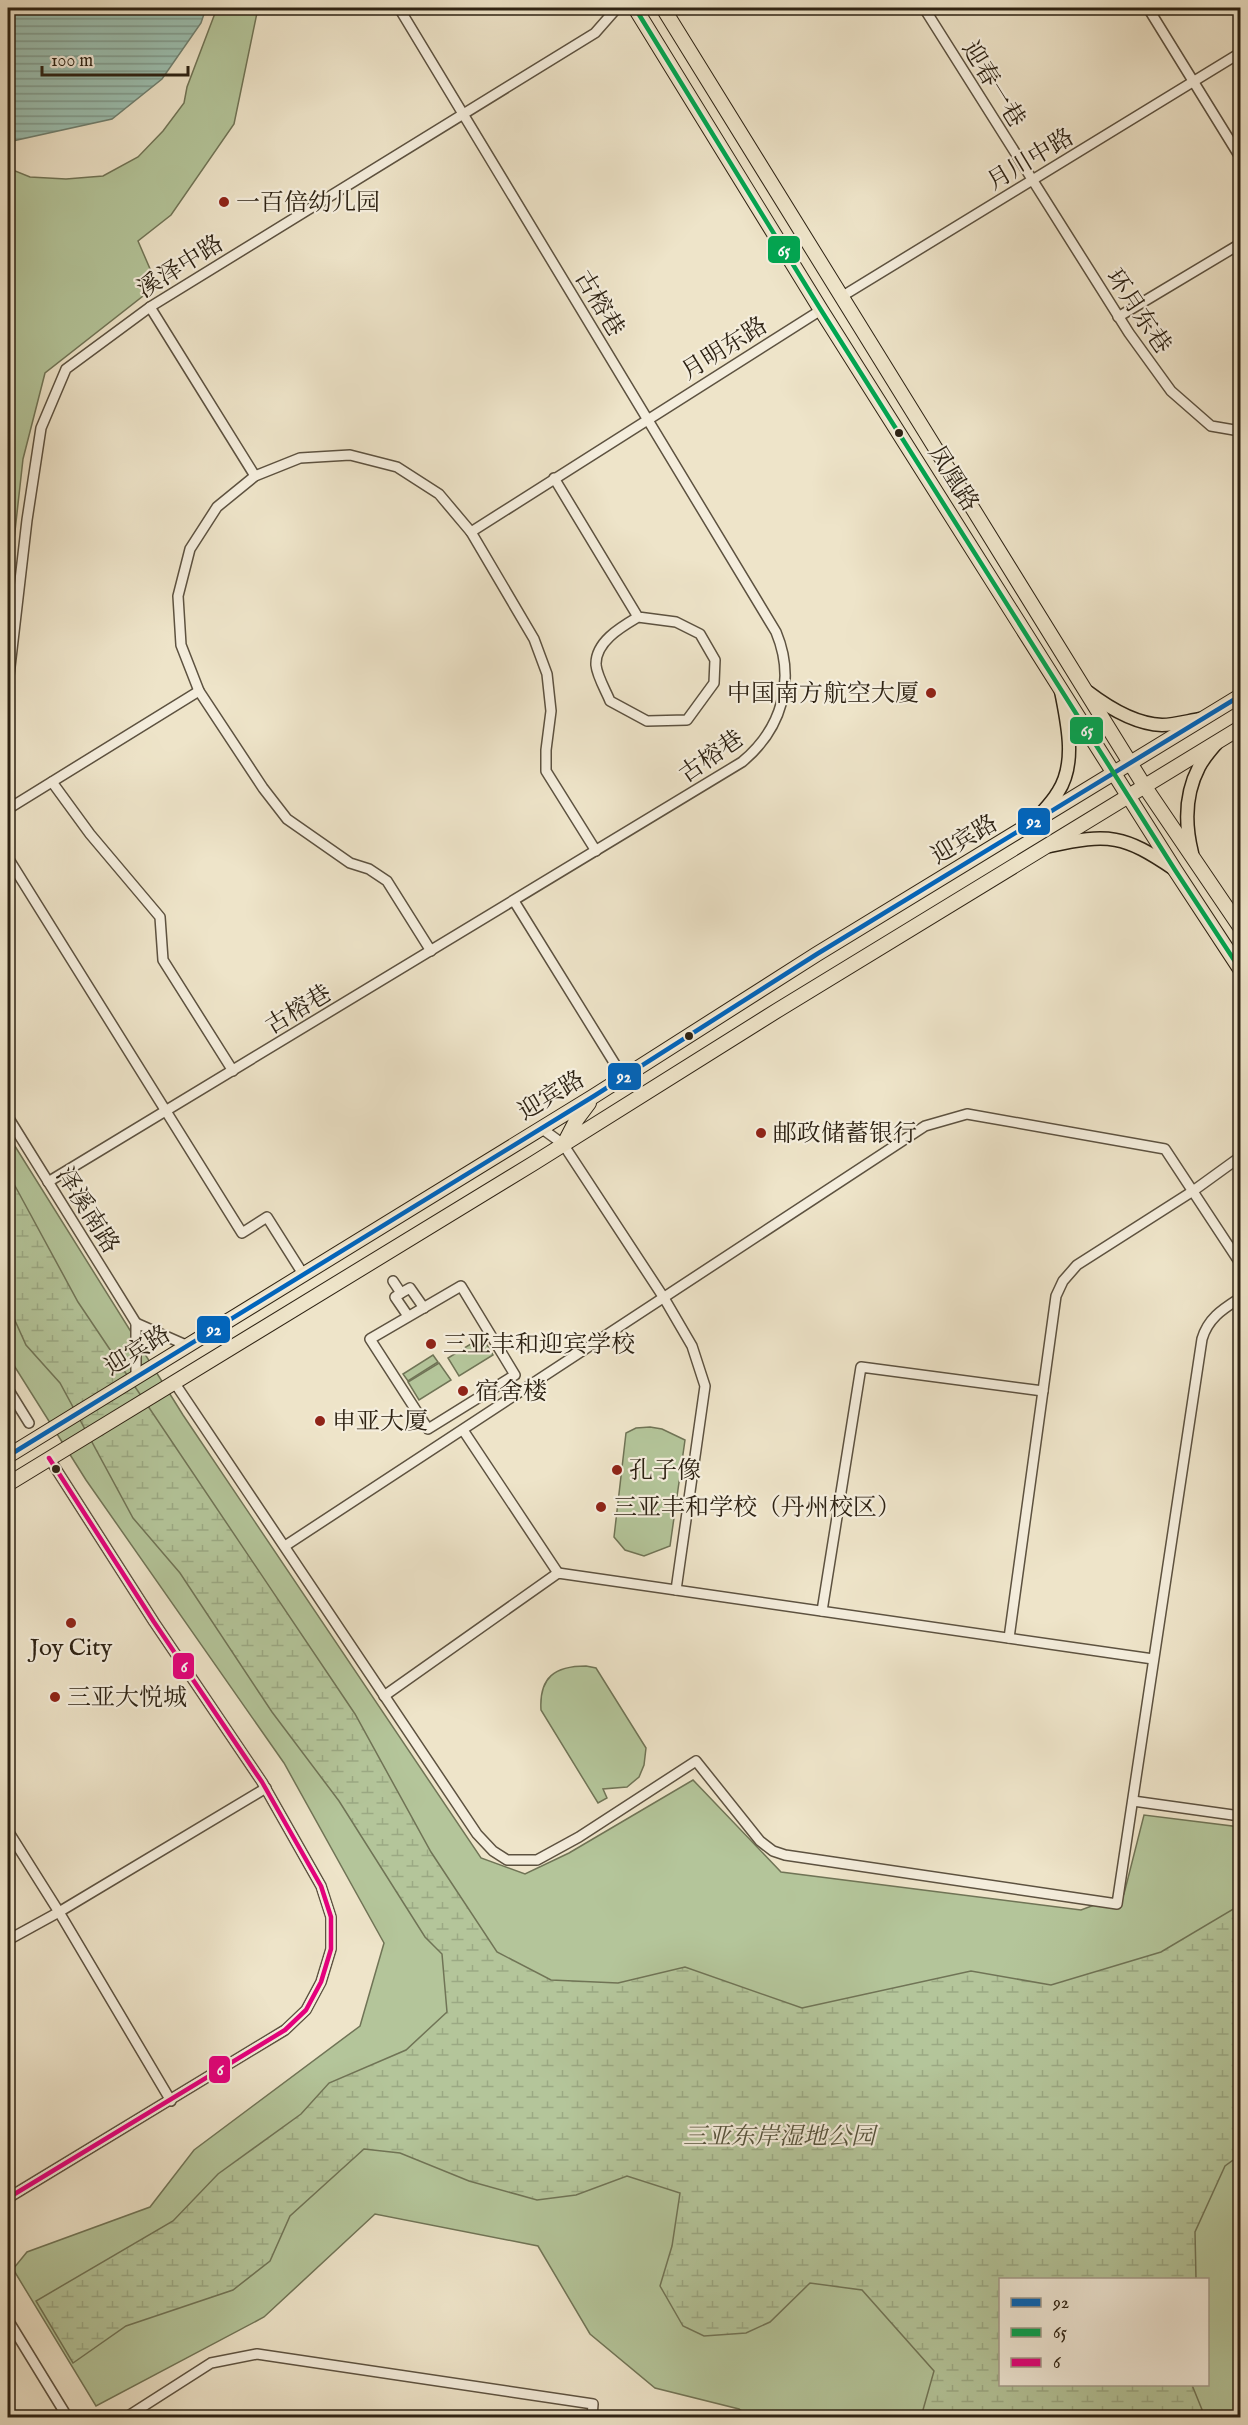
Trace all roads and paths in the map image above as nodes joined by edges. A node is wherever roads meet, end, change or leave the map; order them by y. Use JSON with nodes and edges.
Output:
{"nodes":[{"id":1,"x":399,"y":8,"type":"edge"},
{"id":2,"x":617,"y":8,"type":"edge"},
{"id":3,"x":635,"y":8,"type":"edge"},
{"id":4,"x":663,"y":8,"type":"edge"},
{"id":5,"x":924,"y":8,"type":"edge"},
{"id":6,"x":1148,"y":8,"type":"edge"},
{"id":7,"x":1240,"y":53,"type":"edge"},
{"id":8,"x":1193,"y":82,"type":"junction"},
{"id":9,"x":463,"y":114,"type":"junction"},
{"id":10,"x":1240,"y":157,"type":"edge"},
{"id":11,"x":1031,"y":181,"type":"junction"},
{"id":12,"x":1240,"y":244,"type":"edge"},
{"id":13,"x":841,"y":297,"type":"junction"},
{"id":14,"x":150,"y":307,"type":"junction"},
{"id":15,"x":821,"y":310,"type":"junction"},
{"id":16,"x":1118,"y":317,"type":"junction"},
{"id":17,"x":647,"y":419,"type":"junction"},
{"id":18,"x":1240,"y":431,"type":"edge"},
{"id":19,"x":255,"y":476,"type":"junction"},
{"id":20,"x":554,"y":478,"type":"junction"},
{"id":21,"x":471,"y":532,"type":"junction"},
{"id":22,"x":638,"y":616,"type":"junction"},
{"id":23,"x":8,"y":684,"type":"edge"},
{"id":24,"x":1060,"y":687,"type":"junction"},
{"id":25,"x":1084,"y":688,"type":"junction"},
{"id":26,"x":200,"y":691,"type":"junction"},
{"id":27,"x":1240,"y":696,"type":"edge"},
{"id":28,"x":1204,"y":718,"type":"junction"},
{"id":29,"x":1240,"y":728,"type":"edge"},
{"id":30,"x":1217,"y":742,"type":"junction"},
{"id":31,"x":1131,"y":764,"type":"junction"},
{"id":32,"x":1115,"y":773,"type":"junction"},
{"id":33,"x":52,"y":782,"type":"junction"},
{"id":34,"x":1145,"y":787,"type":"junction"},
{"id":35,"x":1130,"y":796,"type":"junction"},
{"id":36,"x":8,"y":809,"type":"edge"},
{"id":37,"x":1034,"y":822,"type":"junction"},
{"id":38,"x":1046,"y":846,"type":"junction"},
{"id":39,"x":596,"y":851,"type":"junction"},
{"id":40,"x":8,"y":858,"type":"edge"},
{"id":41,"x":1193,"y":858,"type":"junction"},
{"id":42,"x":1175,"y":870,"type":"junction"},
{"id":43,"x":514,"y":901,"type":"junction"},
{"id":44,"x":1240,"y":927,"type":"edge"},
{"id":45,"x":431,"y":951,"type":"junction"},
{"id":46,"x":1240,"y":969,"type":"edge"},
{"id":47,"x":232,"y":1071,"type":"junction"},
{"id":48,"x":623,"y":1077,"type":"junction"},
{"id":49,"x":594,"y":1096,"type":"junction"},
{"id":50,"x":166,"y":1111,"type":"junction"},
{"id":51,"x":8,"y":1117,"type":"edge"},
{"id":52,"x":604,"y":1119,"type":"junction"},
{"id":53,"x":541,"y":1128,"type":"junction"},
{"id":54,"x":519,"y":1140,"type":"junction"},
{"id":55,"x":563,"y":1144,"type":"junction"},
{"id":56,"x":1240,"y":1157,"type":"edge"},
{"id":57,"x":534,"y":1163,"type":"junction"},
{"id":58,"x":48,"y":1182,"type":"junction"},
{"id":59,"x":1193,"y":1191,"type":"junction"},
{"id":60,"x":1240,"y":1263,"type":"edge"},
{"id":61,"x":303,"y":1274,"type":"junction"},
{"id":62,"x":393,"y":1281,"type":"dead end"},
{"id":63,"x":401,"y":1293,"type":"junction"},
{"id":64,"x":664,"y":1298,"type":"junction"},
{"id":65,"x":1240,"y":1298,"type":"edge"},
{"id":66,"x":424,"y":1308,"type":"junction"},
{"id":67,"x":408,"y":1316,"type":"junction"},
{"id":68,"x":136,"y":1323,"type":"junction"},
{"id":69,"x":186,"y":1345,"type":"junction"},
{"id":70,"x":136,"y":1377,"type":"junction"},
{"id":71,"x":174,"y":1382,"type":"junction"},
{"id":72,"x":8,"y":1389,"type":"edge"},
{"id":73,"x":1043,"y":1391,"type":"junction"},
{"id":74,"x":29,"y":1423,"type":"dead end"},
{"id":75,"x":463,"y":1430,"type":"junction"},
{"id":76,"x":8,"y":1456,"type":"edge"},
{"id":77,"x":50,"y":1458,"type":"junction"},
{"id":78,"x":8,"y":1484,"type":"edge"},
{"id":79,"x":285,"y":1546,"type":"junction"},
{"id":80,"x":558,"y":1573,"type":"junction"},
{"id":81,"x":676,"y":1590,"type":"junction"},
{"id":82,"x":822,"y":1611,"type":"junction"},
{"id":83,"x":1009,"y":1638,"type":"junction"},
{"id":84,"x":1153,"y":1659,"type":"junction"},
{"id":85,"x":384,"y":1696,"type":"junction"},
{"id":86,"x":266,"y":1788,"type":"junction"},
{"id":87,"x":1133,"y":1801,"type":"junction"},
{"id":88,"x":1240,"y":1816,"type":"edge"},
{"id":89,"x":8,"y":1831,"type":"edge"},
{"id":90,"x":59,"y":1912,"type":"junction"},
{"id":91,"x":8,"y":1940,"type":"edge"},
{"id":92,"x":171,"y":2100,"type":"junction"},
{"id":93,"x":8,"y":2198,"type":"edge"},
{"id":94,"x":8,"y":2320,"type":"edge"},
{"id":95,"x":68,"y":2418,"type":"edge"},
{"id":96,"x":125,"y":2418,"type":"edge"},
{"id":97,"x":591,"y":2418,"type":"edge"}],
"edges":[{"from":1,"to":9,"type":"street","name":"古榕巷"},
{"from":2,"to":9,"type":"street","name":"溪泽中路"},
{"from":3,"to":15,"type":"highway","name":"凤凰路"},
{"from":4,"to":13,"type":"highway","name":"凤凰路"},
{"from":5,"to":11,"type":"street","name":"迎春一巷"},
{"from":6,"to":8,"type":"street"},
{"from":7,"to":8,"type":"street","name":"月川中路"},
{"from":8,"to":10,"type":"street"},
{"from":8,"to":11,"type":"street","name":"月川中路"},
{"from":9,"to":14,"type":"street","name":"溪泽中路"},
{"from":9,"to":17,"type":"street","name":"古榕巷"},
{"from":11,"to":13,"type":"street","name":"月川中路"},
{"from":11,"to":16,"type":"street","name":"环月东巷"},
{"from":12,"to":16,"type":"street"},
{"from":13,"to":25,"type":"highway","name":"凤凰路"},
{"from":14,"to":19,"type":"street"},
{"from":14,"to":23,"type":"street","name":"溪泽中路"},
{"from":15,"to":17,"type":"street","name":"月明东路"},
{"from":15,"to":24,"type":"highway","name":"凤凰路"},
{"from":16,"to":18,"type":"street","name":"环月东巷"},
{"from":17,"to":20,"type":"street","name":"月明东路"},
{"from":17,"to":39,"type":"street","name":"古榕巷"},
{"from":19,"to":21,"type":"street"},
{"from":19,"to":26,"type":"street"},
{"from":20,"to":21,"type":"street","name":"月明东路"},
{"from":20,"to":22,"type":"street"},
{"from":21,"to":39,"type":"street"},
{"from":22,"to":22,"type":"street"},
{"from":24,"to":32,"type":"highway","name":"凤凰路"},
{"from":24,"to":37,"type":"main road"},
{"from":25,"to":28,"type":"main road"},
{"from":25,"to":31,"type":"highway","name":"凤凰路"},
{"from":26,"to":33,"type":"street"},
{"from":26,"to":45,"type":"street"},
{"from":27,"to":28,"type":"highway","name":"迎宾路"},
{"from":28,"to":31,"type":"highway","name":"迎宾路"},
{"from":29,"to":30,"type":"highway","name":"迎宾路"},
{"from":30,"to":34,"type":"highway","name":"迎宾路"},
{"from":30,"to":41,"type":"main road"},
{"from":31,"to":32,"type":"highway","name":"迎宾路"},
{"from":31,"to":34,"type":"highway","name":"凤凰路"},
{"from":32,"to":35,"type":"highway","name":"凤凰路"},
{"from":32,"to":37,"type":"highway","name":"迎宾路"},
{"from":33,"to":36,"type":"street"},
{"from":33,"to":47,"type":"street"},
{"from":34,"to":35,"type":"highway","name":"迎宾路"},
{"from":34,"to":41,"type":"highway","name":"凤凰路"},
{"from":35,"to":38,"type":"highway","name":"迎宾路"},
{"from":35,"to":42,"type":"highway","name":"凤凰路"},
{"from":37,"to":48,"type":"highway","name":"迎宾路"},
{"from":38,"to":42,"type":"main road"},
{"from":38,"to":52,"type":"highway","name":"迎宾路"},
{"from":39,"to":43,"type":"street","name":"古榕巷"},
{"from":40,"to":50,"type":"street"},
{"from":41,"to":44,"type":"highway","name":"凤凰路"},
{"from":42,"to":46,"type":"highway","name":"凤凰路"},
{"from":43,"to":45,"type":"street","name":"古榕巷"},
{"from":43,"to":48,"type":"street"},
{"from":45,"to":47,"type":"street","name":"古榕巷"},
{"from":47,"to":50,"type":"street","name":"古榕巷"},
{"from":48,"to":49,"type":"highway","name":"迎宾路"},
{"from":49,"to":52,"type":"highway"},
{"from":49,"to":53,"type":"highway","name":"迎宾路"},
{"from":49,"to":55,"type":"highway"},
{"from":50,"to":58,"type":"street","name":"古榕巷"},
{"from":50,"to":61,"type":"street"},
{"from":51,"to":58,"type":"street","name":"泽溪南路"},
{"from":52,"to":55,"type":"highway","name":"迎宾路"},
{"from":53,"to":54,"type":"highway","name":"迎宾路"},
{"from":53,"to":55,"type":"street"},
{"from":54,"to":57,"type":"highway"},
{"from":54,"to":61,"type":"highway","name":"迎宾路"},
{"from":55,"to":57,"type":"highway","name":"迎宾路"},
{"from":55,"to":64,"type":"street"},
{"from":56,"to":59,"type":"street"},
{"from":57,"to":71,"type":"highway","name":"迎宾路"},
{"from":58,"to":68,"type":"street","name":"泽溪南路"},
{"from":59,"to":60,"type":"street"},
{"from":59,"to":64,"type":"street"},
{"from":59,"to":73,"type":"street"},
{"from":61,"to":69,"type":"highway","name":"迎宾路"},
{"from":62,"to":63,"type":"street"},
{"from":63,"to":66,"type":"street"},
{"from":63,"to":67,"type":"street"},
{"from":64,"to":75,"type":"street"},
{"from":64,"to":81,"type":"street"},
{"from":65,"to":84,"type":"street"},
{"from":66,"to":67,"type":"street"},
{"from":66,"to":67,"type":"street"},
{"from":68,"to":69,"type":"street"},
{"from":68,"to":70,"type":"street"},
{"from":69,"to":70,"type":"highway","name":"迎宾路"},
{"from":70,"to":76,"type":"highway","name":"迎宾路"},
{"from":71,"to":77,"type":"highway","name":"迎宾路"},
{"from":71,"to":79,"type":"street"},
{"from":72,"to":74,"type":"street"},
{"from":73,"to":82,"type":"street"},
{"from":73,"to":83,"type":"street"},
{"from":75,"to":79,"type":"street"},
{"from":75,"to":80,"type":"street"},
{"from":77,"to":78,"type":"highway","name":"迎宾路"},
{"from":77,"to":86,"type":"street"},
{"from":79,"to":85,"type":"street"},
{"from":80,"to":81,"type":"street"},
{"from":80,"to":85,"type":"street"},
{"from":81,"to":82,"type":"street"},
{"from":82,"to":83,"type":"street"},
{"from":83,"to":84,"type":"street"},
{"from":84,"to":87,"type":"street"},
{"from":85,"to":87,"type":"street"},
{"from":86,"to":90,"type":"street"},
{"from":86,"to":92,"type":"street"},
{"from":87,"to":88,"type":"street"},
{"from":89,"to":90,"type":"street"},
{"from":90,"to":91,"type":"street"},
{"from":90,"to":92,"type":"street"},
{"from":92,"to":93,"type":"street"},
{"from":94,"to":95,"type":"street"},
{"from":96,"to":97,"type":"street"}]}
